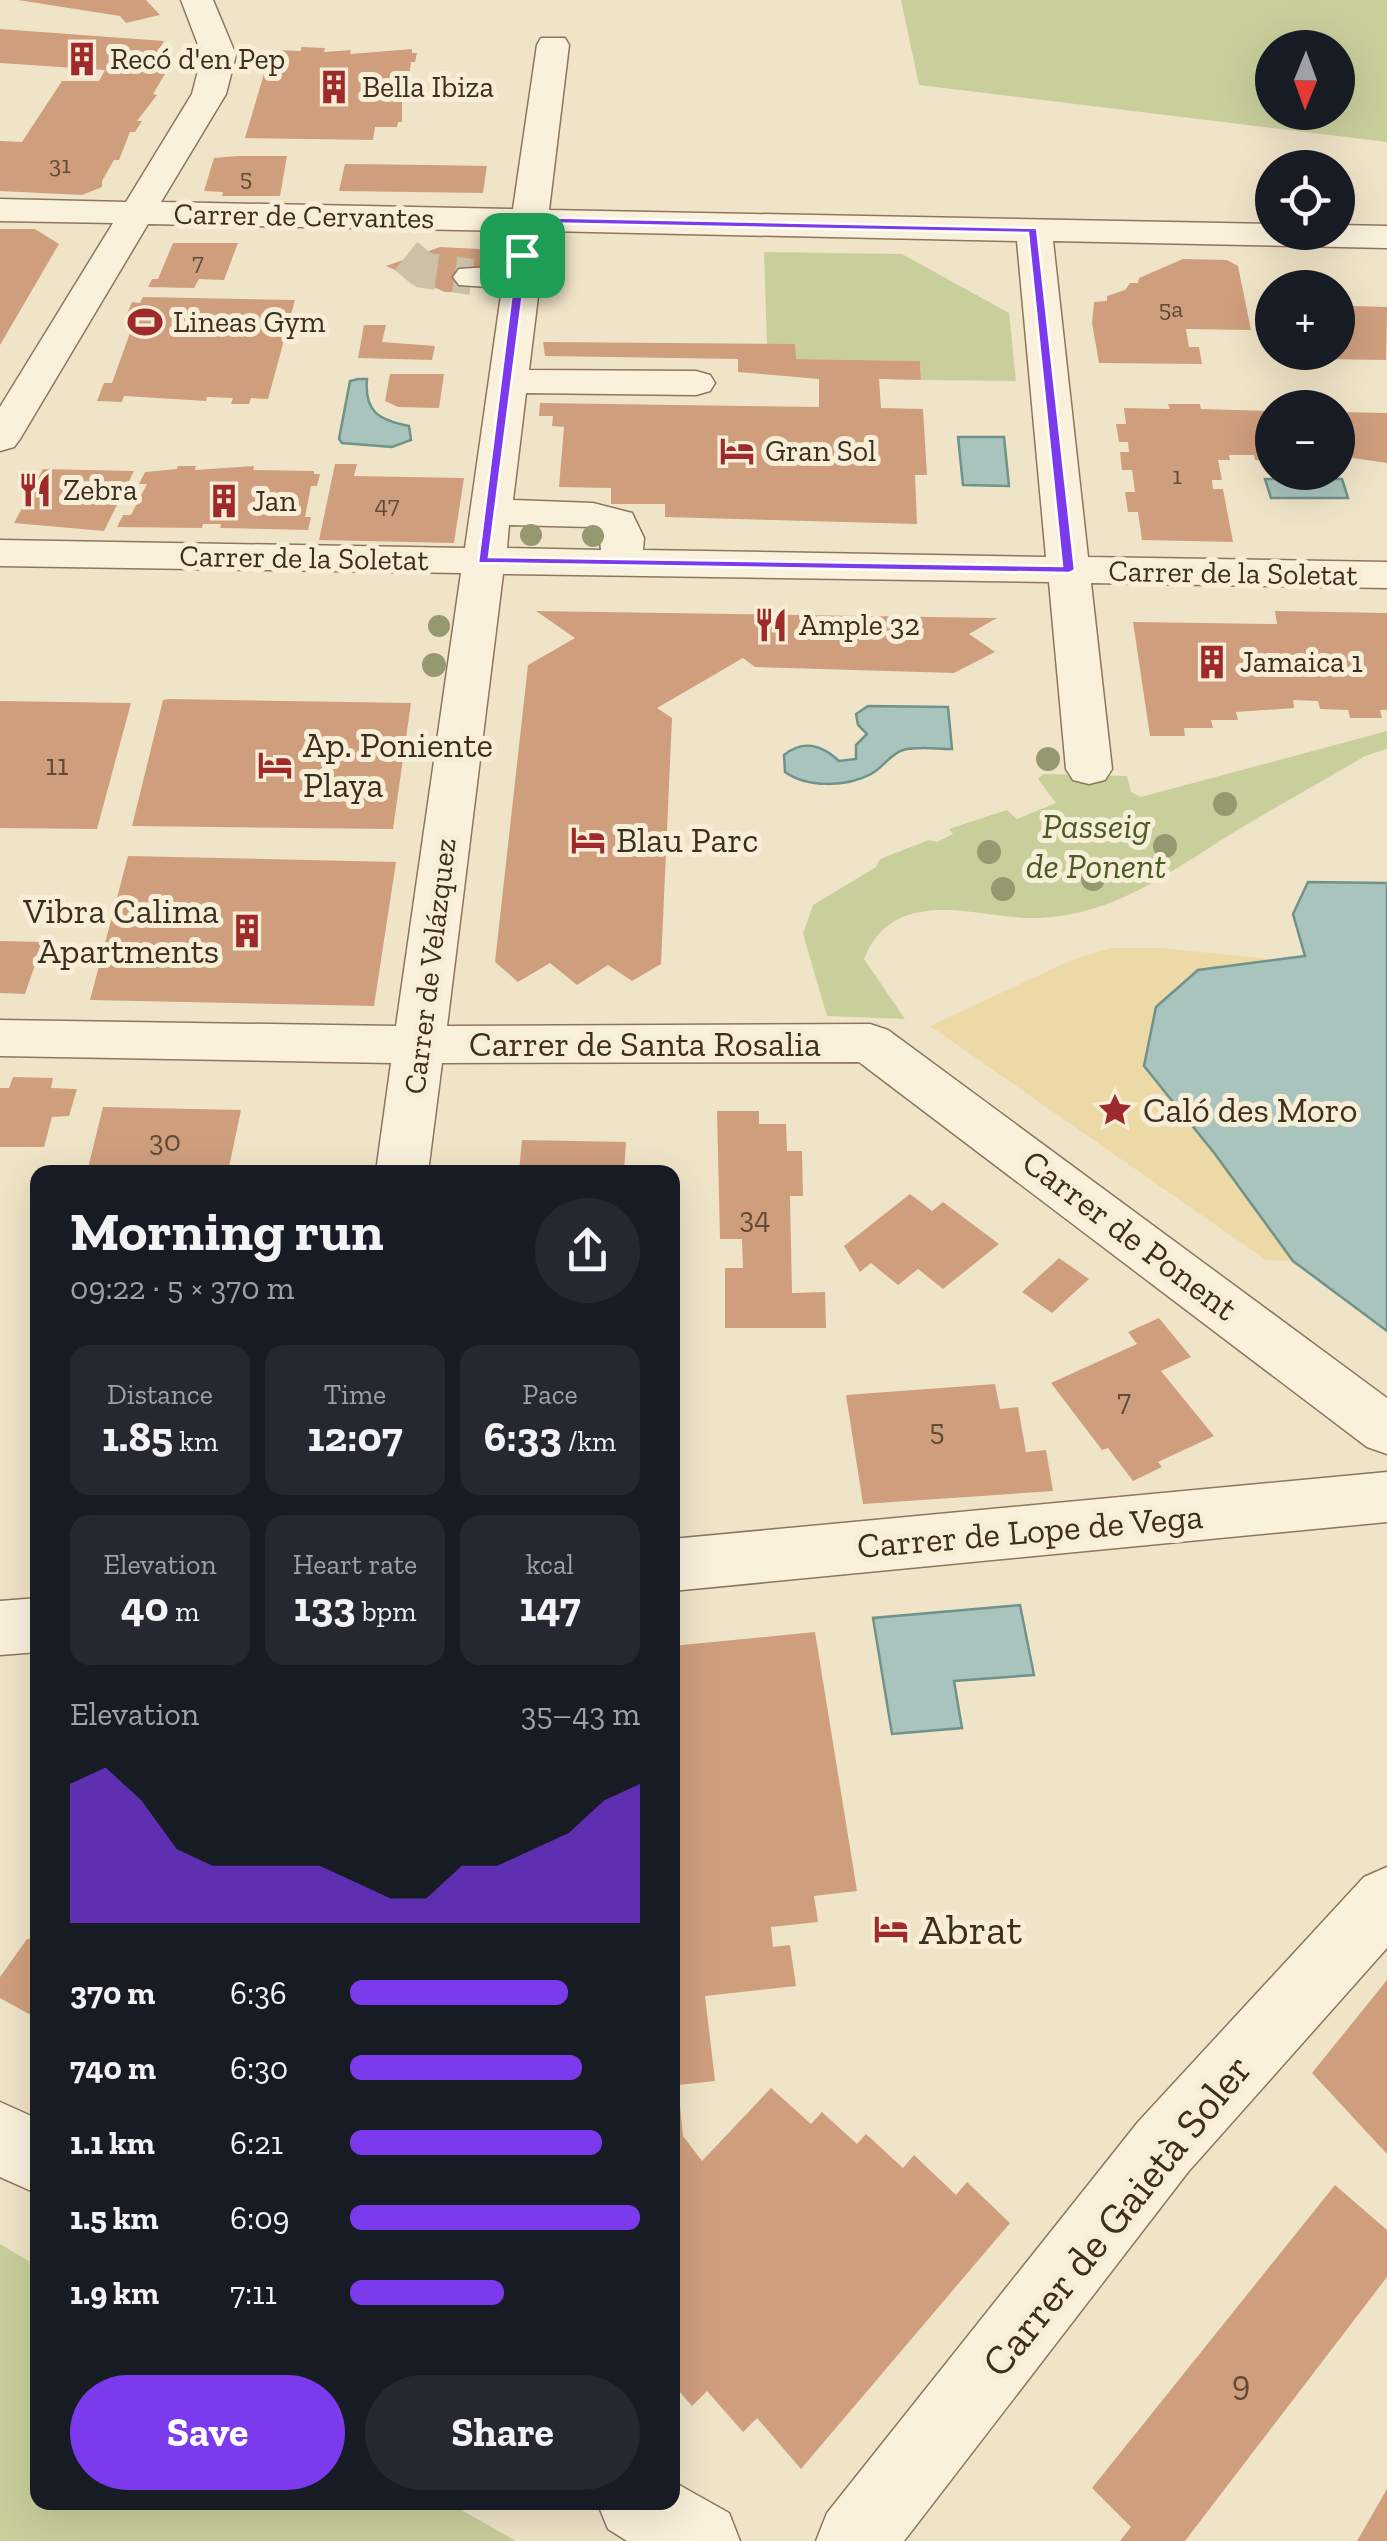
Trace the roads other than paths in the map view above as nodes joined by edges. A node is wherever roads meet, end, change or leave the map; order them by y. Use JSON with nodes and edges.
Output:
{"nodes":[{"id":1,"x":197,"y":0,"type":"edge"},
{"id":2,"x":553,"y":45,"type":"dead end"},
{"id":3,"x":0,"y":210,"type":"edge"},
{"id":4,"x":136,"y":212,"type":"junction"},
{"id":5,"x":403,"y":218,"type":"junction"},
{"id":6,"x":527,"y":220,"type":"junction"},
{"id":7,"x":1034,"y":230,"type":"junction"},
{"id":8,"x":1387,"y":237,"type":"edge"},
{"id":9,"x":406,"y":256,"type":"dead end"},
{"id":10,"x":472,"y":277,"type":"tunnel mouth"},
{"id":11,"x":519,"y":278,"type":"junction"},
{"id":12,"x":508,"y":382,"type":"junction"},
{"id":13,"x":696,"y":383,"type":"dead end"},
{"id":14,"x":0,"y":439,"type":"edge"},
{"id":15,"x":489,"y":512,"type":"junction"},
{"id":16,"x":0,"y":553,"type":"edge"},
{"id":17,"x":483,"y":561,"type":"junction"},
{"id":18,"x":621,"y":563,"type":"junction"},
{"id":19,"x":1069,"y":570,"type":"junction"},
{"id":20,"x":1387,"y":575,"type":"edge"},
{"id":21,"x":1089,"y":769,"type":"dead end"},
{"id":22,"x":0,"y":1038,"type":"edge"},
{"id":23,"x":419,"y":1044,"type":"junction"},
{"id":24,"x":870,"y":1044,"type":"joint"},
{"id":25,"x":403,"y":1165,"type":"edge"},
{"id":26,"x":1387,"y":1430,"type":"edge"},
{"id":27,"x":1387,"y":1497,"type":"edge"},
{"id":28,"x":680,"y":1564,"type":"edge"},
{"id":29,"x":30,"y":1626,"type":"edge"},
{"id":30,"x":0,"y":1628,"type":"edge"},
{"id":31,"x":1387,"y":1898,"type":"edge"},
{"id":32,"x":0,"y":2138,"type":"edge"},
{"id":33,"x":30,"y":2155,"type":"edge"},
{"id":34,"x":648,"y":2510,"type":"edge"},
{"id":35,"x":701,"y":2541,"type":"edge"},
{"id":36,"x":855,"y":2541,"type":"edge"}],
"edges":[{"from":1,"to":4,"type":"street"},
{"from":2,"to":6,"type":"street","name":"Carrer de Velázquez"},
{"from":3,"to":4,"type":"street","name":"Carrer de Cervantes"},
{"from":4,"to":5,"type":"street","name":"Carrer de Cervantes"},
{"from":4,"to":14,"type":"street"},
{"from":5,"to":6,"type":"street","name":"Carrer de Cervantes"},
{"from":5,"to":9,"type":"street"},
{"from":6,"to":7,"type":"street","name":"Carrer de Cervantes"},
{"from":6,"to":11,"type":"street","name":"Carrer de Velázquez"},
{"from":7,"to":8,"type":"street","name":"Carrer de Cervantes"},
{"from":7,"to":19,"type":"street"},
{"from":10,"to":11,"type":"street"},
{"from":11,"to":12,"type":"street","name":"Carrer de Velázquez"},
{"from":12,"to":13,"type":"street"},
{"from":12,"to":15,"type":"street","name":"Carrer de Velázquez"},
{"from":15,"to":17,"type":"street","name":"Carrer de Velázquez"},
{"from":15,"to":18,"type":"street"},
{"from":16,"to":17,"type":"street","name":"Carrer de la Soletat"},
{"from":17,"to":18,"type":"street","name":"Carrer de la Soletat"},
{"from":17,"to":23,"type":"street","name":"Carrer de Velázquez"},
{"from":18,"to":19,"type":"street","name":"Carrer de la Soletat"},
{"from":19,"to":20,"type":"street","name":"Carrer de la Soletat"},
{"from":19,"to":21,"type":"street"},
{"from":22,"to":23,"type":"street","name":"Carrer de Santa Rosalia"},
{"from":23,"to":24,"type":"street","name":"Carrer de Santa Rosalia"},
{"from":23,"to":25,"type":"street","name":"Carrer de Velázquez"},
{"from":24,"to":26,"type":"street","name":"Carrer de Ponent"},
{"from":27,"to":28,"type":"street","name":"Carrer de Lope de Vega"},
{"from":29,"to":30,"type":"street"},
{"from":31,"to":36,"type":"street","name":"Carrer de Gaietà Soler"},
{"from":32,"to":33,"type":"street"},
{"from":34,"to":35,"type":"street"}]}
